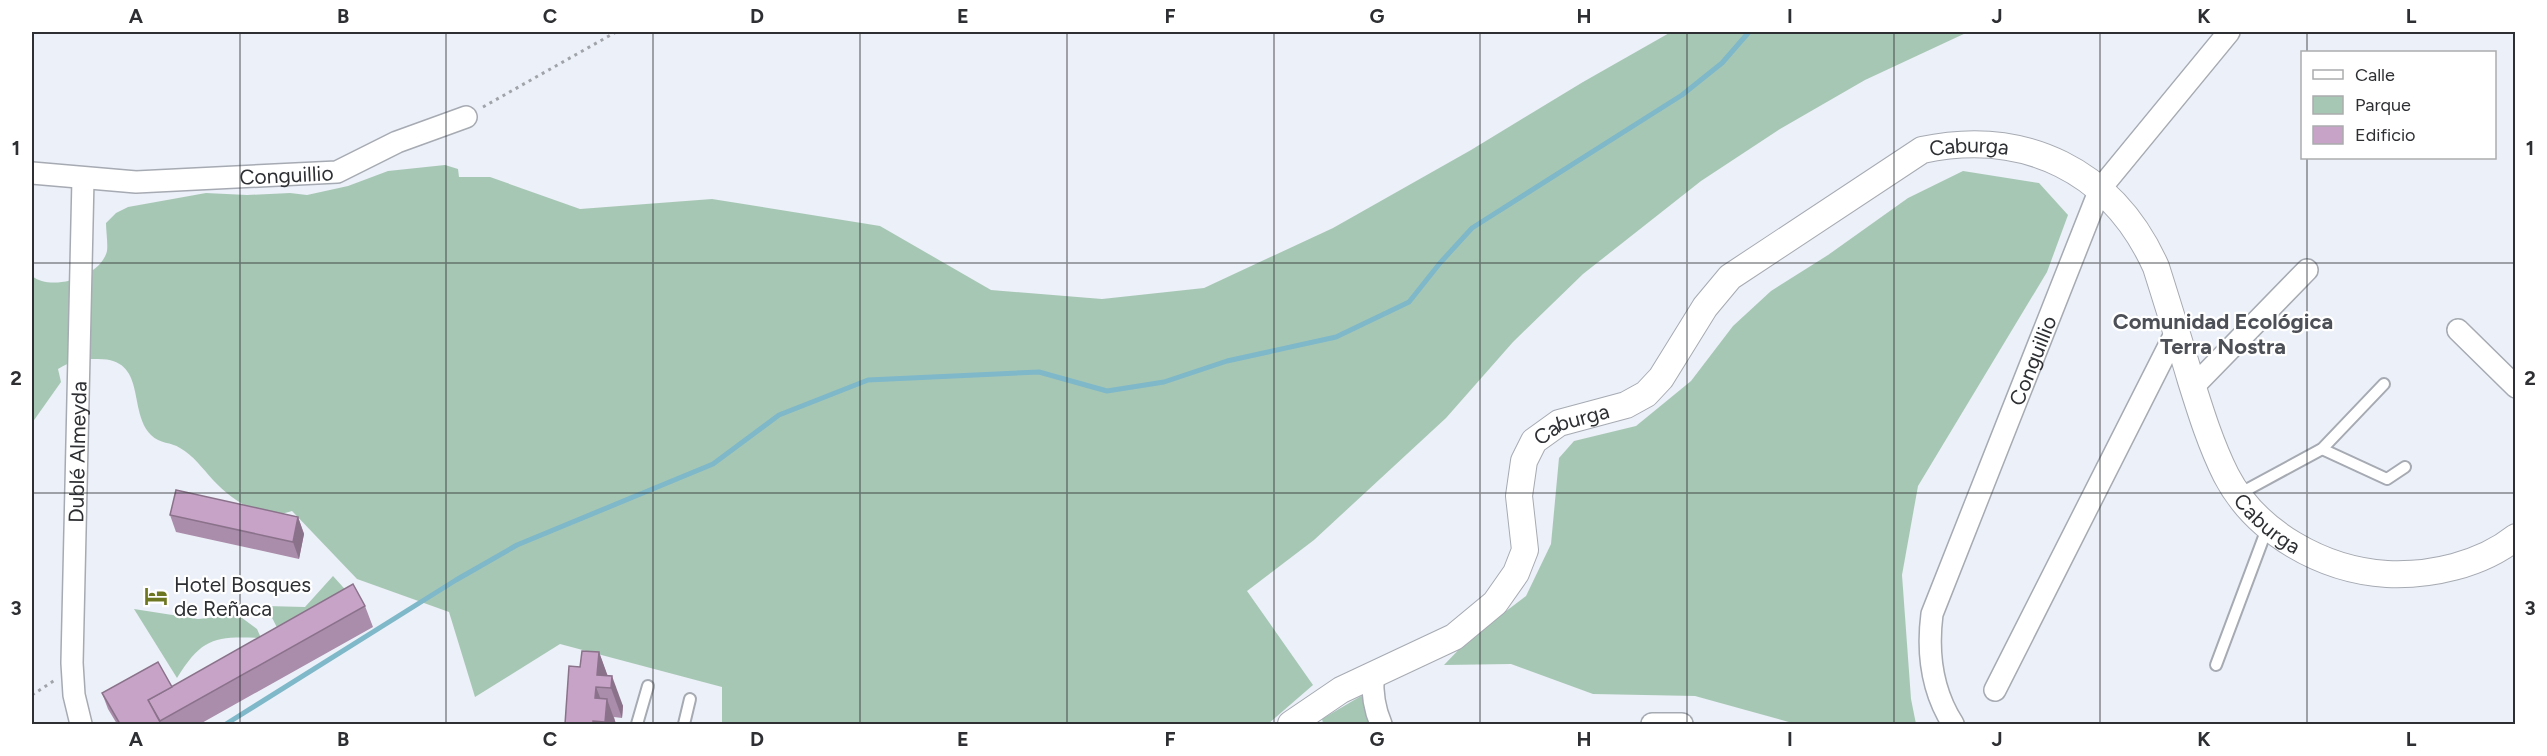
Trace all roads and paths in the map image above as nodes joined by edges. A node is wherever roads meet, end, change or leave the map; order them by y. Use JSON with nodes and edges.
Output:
{"nodes":[{"id":1,"x":616,"y":32,"type":"edge"},
{"id":2,"x":2229,"y":32,"type":"edge"},
{"id":3,"x":466,"y":117,"type":"joint"},
{"id":4,"x":32,"y":173,"type":"edge"},
{"id":5,"x":83,"y":179,"type":"junction"},
{"id":6,"x":2100,"y":189,"type":"junction"},
{"id":7,"x":2307,"y":270,"type":"dead end"},
{"id":8,"x":2458,"y":330,"type":"dead end"},
{"id":9,"x":2176,"y":332,"type":"junction"},
{"id":10,"x":2384,"y":384,"type":"dead end"},
{"id":11,"x":2193,"y":387,"type":"junction"},
{"id":12,"x":2516,"y":387,"type":"edge"},
{"id":13,"x":2322,"y":449,"type":"junction"},
{"id":14,"x":2405,"y":467,"type":"dead end"},
{"id":15,"x":2239,"y":494,"type":"junction"},
{"id":16,"x":2268,"y":526,"type":"junction"},
{"id":17,"x":2516,"y":537,"type":"edge"},
{"id":18,"x":2216,"y":665,"type":"dead end"},
{"id":19,"x":72,"y":669,"type":"junction"},
{"id":20,"x":1374,"y":676,"type":"junction"},
{"id":21,"x":648,"y":687,"type":"dead end"},
{"id":22,"x":1995,"y":690,"type":"dead end"},
{"id":23,"x":32,"y":695,"type":"edge"},
{"id":24,"x":690,"y":699,"type":"dead end"},
{"id":25,"x":81,"y":724,"type":"edge"},
{"id":26,"x":637,"y":724,"type":"edge"},
{"id":27,"x":684,"y":724,"type":"edge"},
{"id":28,"x":1291,"y":724,"type":"edge"},
{"id":29,"x":1381,"y":724,"type":"edge"},
{"id":30,"x":1652,"y":724,"type":"edge"},
{"id":31,"x":1682,"y":724,"type":"edge"},
{"id":32,"x":1953,"y":724,"type":"edge"}],
"edges":[{"from":1,"to":3,"type":"path"},
{"from":2,"to":6,"type":"street","name":"Conguillio"},
{"from":3,"to":5,"type":"street","name":"Conguillio"},
{"from":4,"to":5,"type":"street","name":"Conguillio"},
{"from":5,"to":19,"type":"street","name":"Dublé Almeyda"},
{"from":6,"to":9,"type":"street","name":"Caburga"},
{"from":6,"to":20,"type":"street","name":"Caburga"},
{"from":6,"to":32,"type":"street","name":"Conguillio"},
{"from":7,"to":11,"type":"street"},
{"from":8,"to":12,"type":"street"},
{"from":9,"to":11,"type":"street","name":"Caburga"},
{"from":9,"to":22,"type":"street"},
{"from":10,"to":13,"type":"lane"},
{"from":11,"to":15,"type":"street","name":"Caburga"},
{"from":13,"to":14,"type":"lane"},
{"from":13,"to":15,"type":"lane"},
{"from":15,"to":16,"type":"street","name":"Caburga"},
{"from":16,"to":17,"type":"street","name":"Caburga"},
{"from":16,"to":18,"type":"lane"},
{"from":19,"to":23,"type":"path"},
{"from":19,"to":25,"type":"street","name":"Dublé Almeyda"},
{"from":20,"to":28,"type":"street","name":"Caburga"},
{"from":20,"to":29,"type":"street"},
{"from":21,"to":26,"type":"lane"},
{"from":24,"to":27,"type":"lane"},
{"from":30,"to":31,"type":"street"}]}
